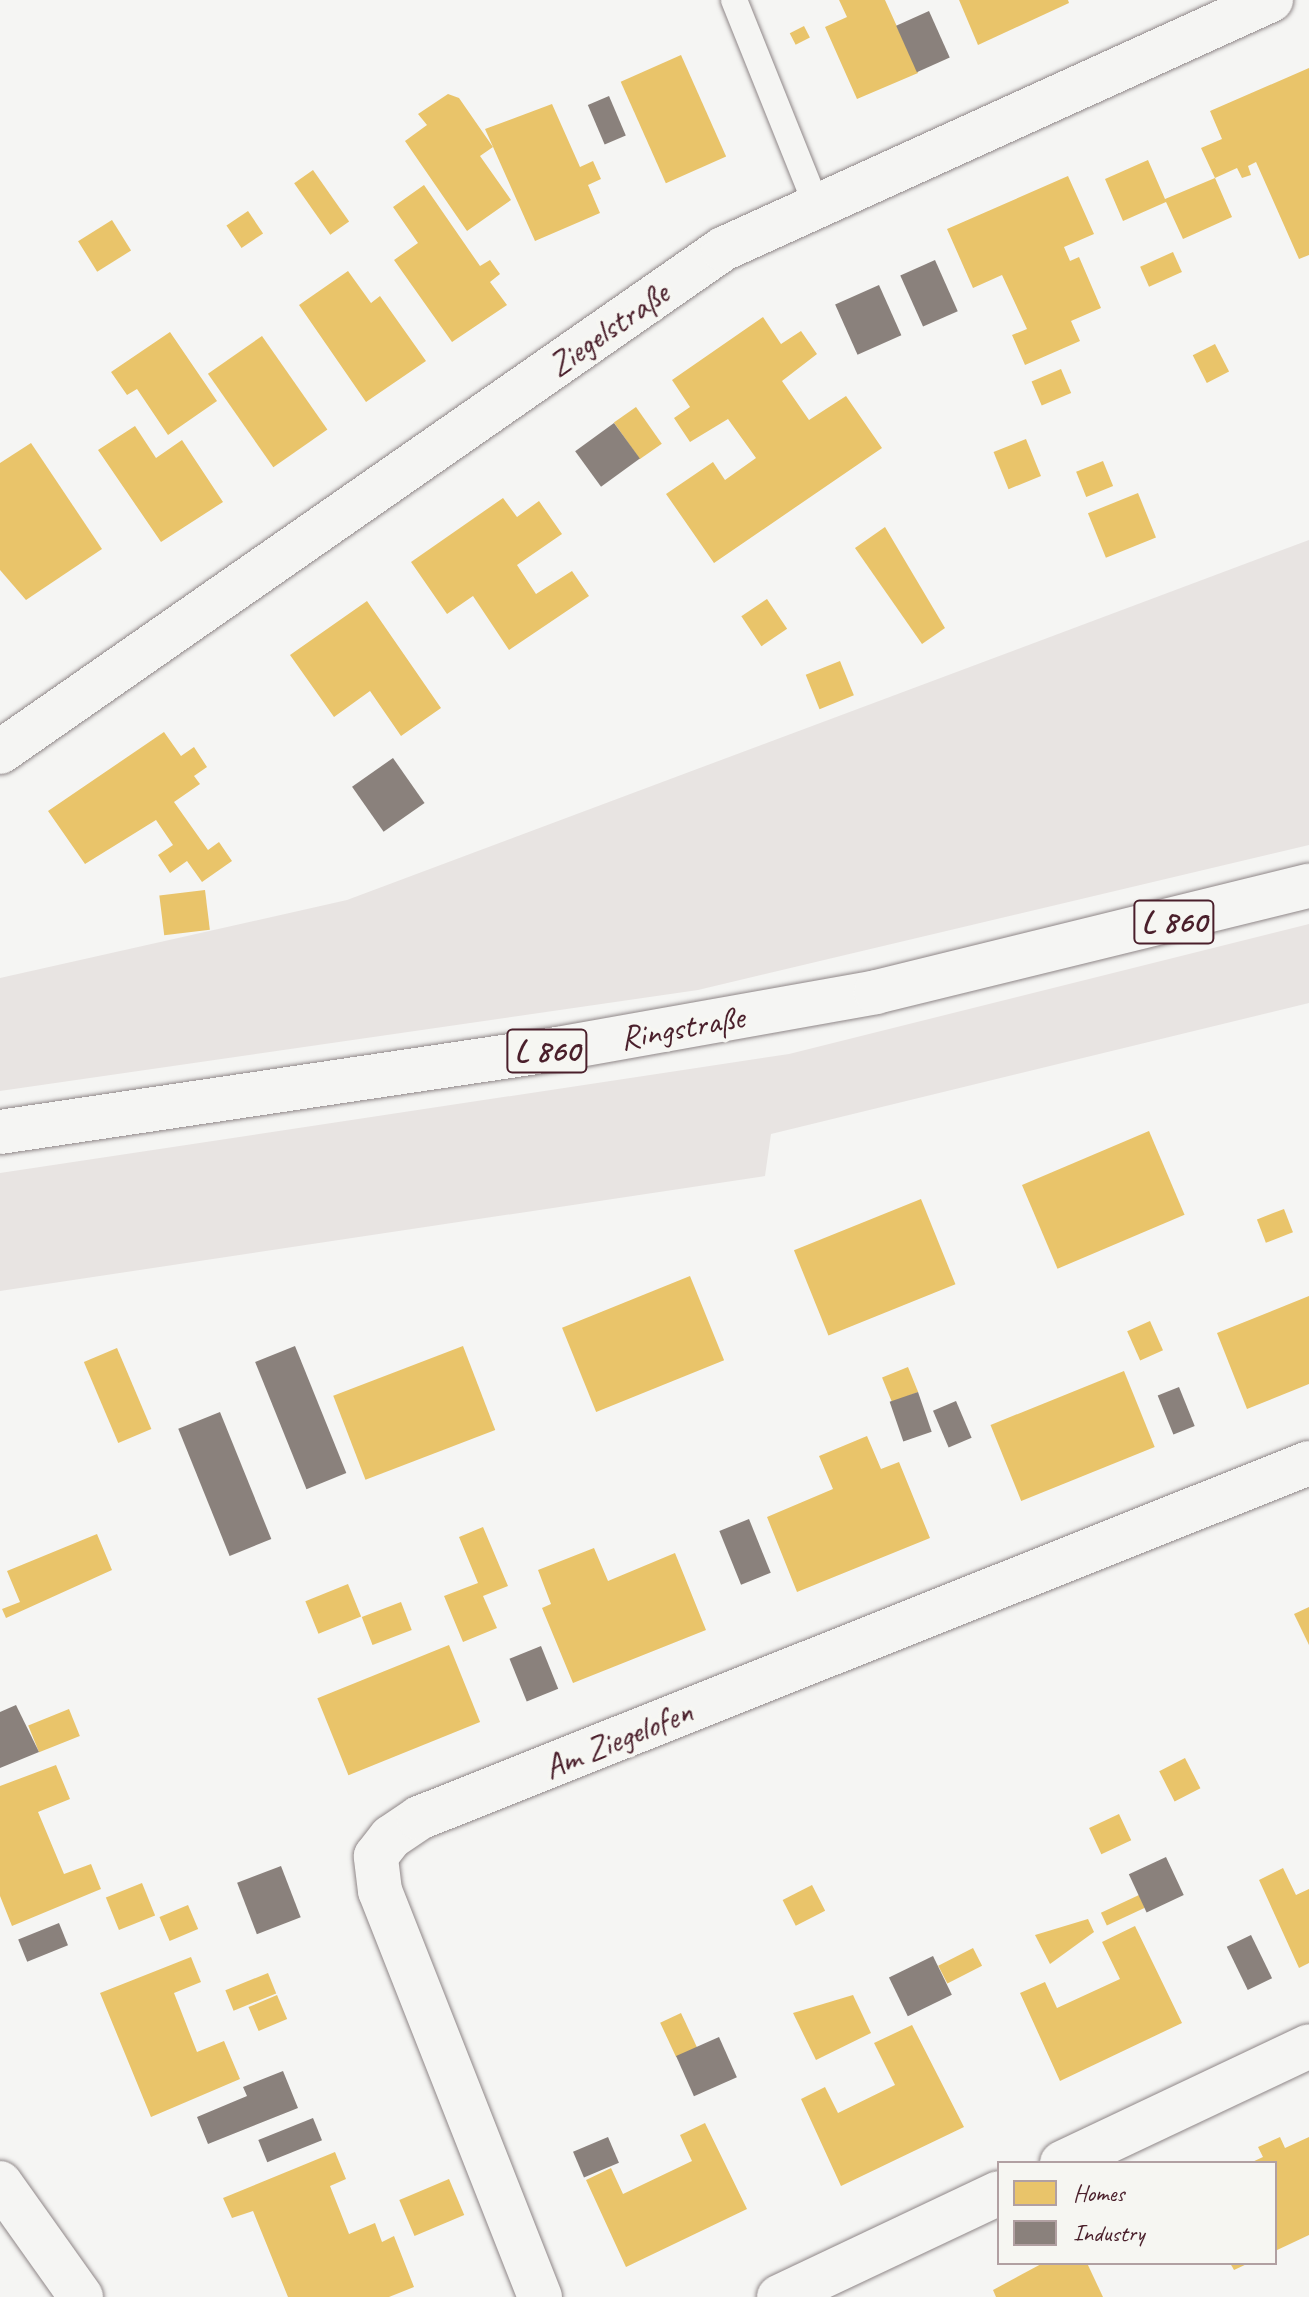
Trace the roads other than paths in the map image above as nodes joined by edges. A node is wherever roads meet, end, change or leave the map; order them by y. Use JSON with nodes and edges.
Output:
{"nodes":[{"id":1,"x":734,"y":0,"type":"edge"},
{"id":2,"x":1271,"y":0,"type":"edge"},
{"id":3,"x":815,"y":202,"type":"junction"},
{"id":4,"x":0,"y":752,"type":"edge"},
{"id":5,"x":1309,"y":886,"type":"edge"},
{"id":6,"x":0,"y":1132,"type":"edge"},
{"id":7,"x":1309,"y":1463,"type":"edge"},
{"id":8,"x":1309,"y":2046,"type":"edge"},
{"id":9,"x":1066,"y":2161,"type":"edge"},
{"id":10,"x":0,"y":2183,"type":"edge"},
{"id":11,"x":997,"y":2194,"type":"edge"},
{"id":12,"x":81,"y":2297,"type":"edge"},
{"id":13,"x":540,"y":2297,"type":"edge"},
{"id":14,"x":779,"y":2297,"type":"edge"}],
"edges":[{"from":1,"to":3,"type":"lane"},
{"from":2,"to":3,"type":"street","name":"Ziegelstraße"},
{"from":3,"to":4,"type":"street","name":"Ziegelstraße"},
{"from":5,"to":6,"type":"street","name":"Ringstraße","number":"L 860"},
{"from":7,"to":13,"type":"street","name":"Am Ziegelofen"},
{"from":8,"to":9,"type":"street"},
{"from":10,"to":12,"type":"street"},
{"from":11,"to":14,"type":"street"}]}
